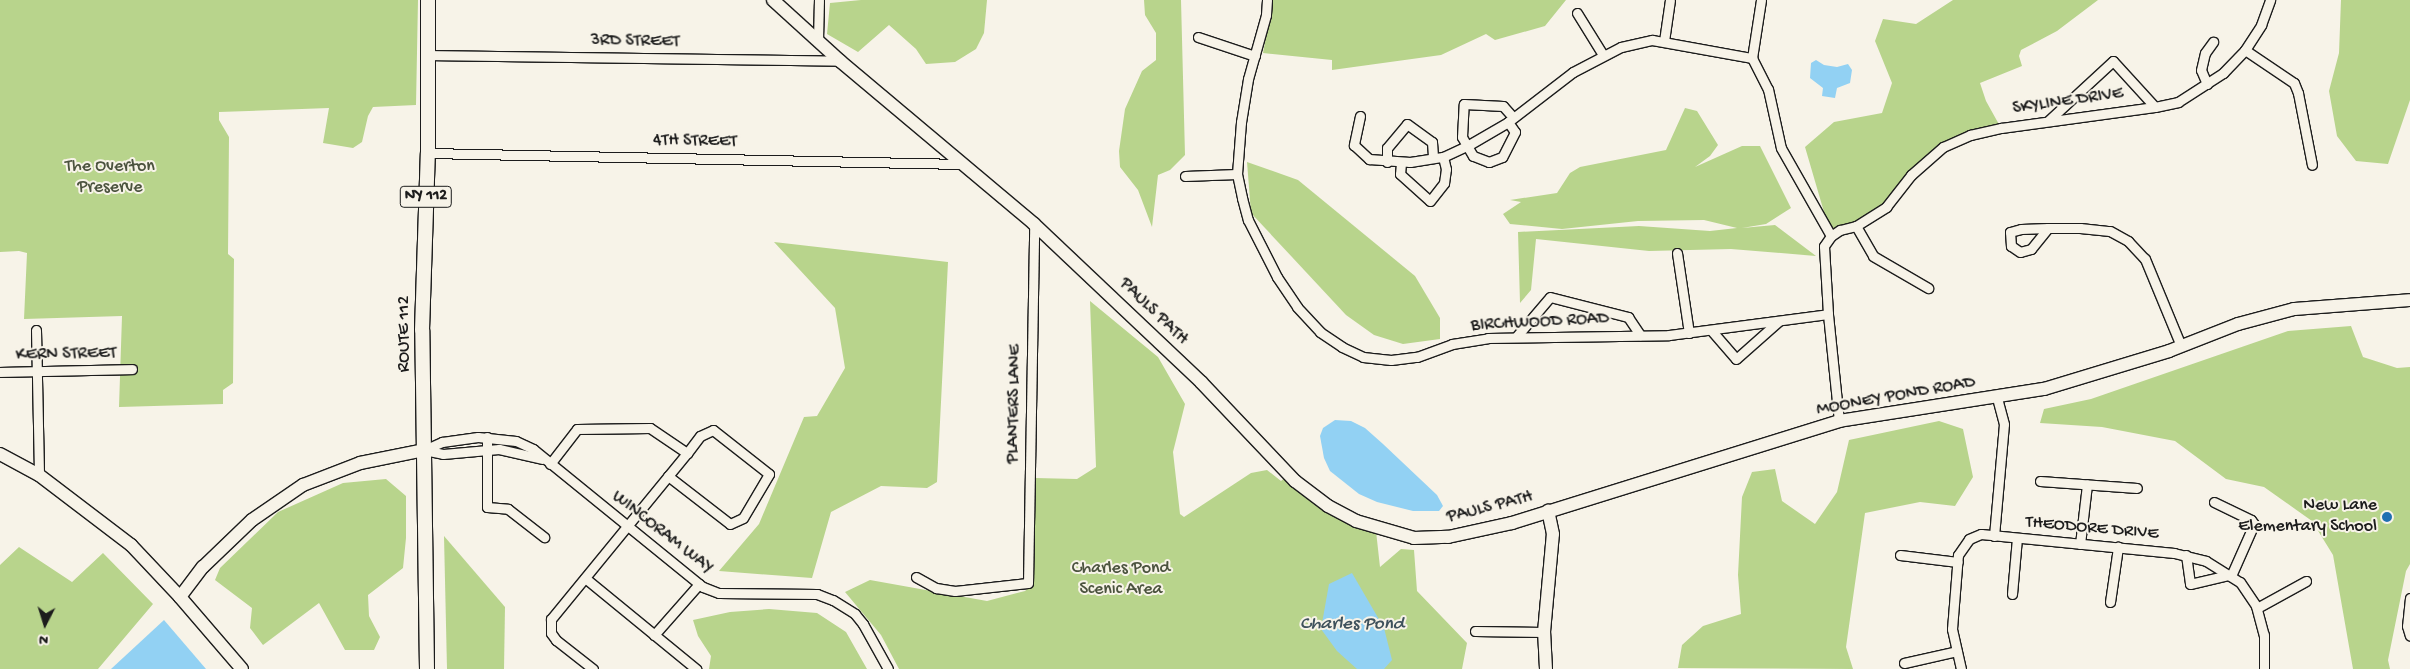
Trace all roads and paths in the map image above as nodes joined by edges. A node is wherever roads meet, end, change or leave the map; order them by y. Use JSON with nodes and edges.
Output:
{"nodes":[{"id":1,"x":428,"y":0,"type":"edge"},
{"id":2,"x":773,"y":0,"type":"edge"},
{"id":3,"x":819,"y":0,"type":"edge"},
{"id":4,"x":1268,"y":0,"type":"edge"},
{"id":5,"x":1670,"y":0,"type":"edge"},
{"id":6,"x":1761,"y":0,"type":"edge"},
{"id":7,"x":2270,"y":0,"type":"edge"},
{"id":8,"x":1577,"y":13,"type":"dead end"},
{"id":9,"x":1198,"y":37,"type":"dead end"},
{"id":10,"x":818,"y":40,"type":"junction"},
{"id":11,"x":1664,"y":41,"type":"junction"},
{"id":12,"x":2213,"y":42,"type":"dead end"},
{"id":13,"x":2246,"y":50,"type":"junction"},
{"id":14,"x":429,"y":55,"type":"junction"},
{"id":15,"x":1602,"y":55,"type":"junction"},
{"id":16,"x":1255,"y":56,"type":"junction"},
{"id":17,"x":1752,"y":58,"type":"junction"},
{"id":18,"x":840,"y":61,"type":"junction"},
{"id":19,"x":2207,"y":84,"type":"junction"},
{"id":20,"x":2155,"y":107,"type":"junction"},
{"id":21,"x":1360,"y":116,"type":"dead end"},
{"id":22,"x":1510,"y":119,"type":"junction"},
{"id":23,"x":2048,"y":120,"type":"junction"},
{"id":24,"x":1467,"y":146,"type":"junction"},
{"id":25,"x":428,"y":154,"type":"junction"},
{"id":26,"x":1443,"y":157,"type":"junction"},
{"id":27,"x":1432,"y":158,"type":"junction"},
{"id":28,"x":1387,"y":162,"type":"junction"},
{"id":29,"x":1400,"y":163,"type":"junction"},
{"id":30,"x":962,"y":164,"type":"junction"},
{"id":31,"x":2312,"y":164,"type":"dead end"},
{"id":32,"x":1237,"y":174,"type":"junction"},
{"id":33,"x":1185,"y":176,"type":"dead end"},
{"id":34,"x":1034,"y":224,"type":"junction"},
{"id":35,"x":1856,"y":226,"type":"junction"},
{"id":36,"x":2048,"y":228,"type":"dead end"},
{"id":37,"x":1831,"y":236,"type":"junction"},
{"id":38,"x":1677,"y":252,"type":"dead end"},
{"id":39,"x":1928,"y":288,"type":"dead end"},
{"id":40,"x":2410,"y":300,"type":"edge"},
{"id":41,"x":1828,"y":314,"type":"junction"},
{"id":42,"x":1779,"y":320,"type":"junction"},
{"id":43,"x":36,"y":330,"type":"dead end"},
{"id":44,"x":1710,"y":330,"type":"junction"},
{"id":45,"x":1689,"y":333,"type":"junction"},
{"id":46,"x":1640,"y":335,"type":"junction"},
{"id":47,"x":1516,"y":337,"type":"junction"},
{"id":48,"x":2181,"y":346,"type":"junction"},
{"id":49,"x":132,"y":369,"type":"dead end"},
{"id":50,"x":36,"y":371,"type":"junction"},
{"id":51,"x":0,"y":372,"type":"edge"},
{"id":52,"x":1997,"y":398,"type":"junction"},
{"id":53,"x":1839,"y":421,"type":"junction"},
{"id":54,"x":488,"y":437,"type":"junction"},
{"id":55,"x":424,"y":450,"type":"junction"},
{"id":56,"x":488,"y":450,"type":"junction"},
{"id":57,"x":687,"y":453,"type":"junction"},
{"id":58,"x":0,"y":454,"type":"edge"},
{"id":59,"x":547,"y":462,"type":"junction"},
{"id":60,"x":39,"y":475,"type":"junction"},
{"id":61,"x":668,"y":476,"type":"junction"},
{"id":62,"x":2040,"y":481,"type":"dead end"},
{"id":63,"x":2087,"y":484,"type":"junction"},
{"id":64,"x":2137,"y":488,"type":"dead end"},
{"id":65,"x":2214,"y":502,"type":"dead end"},
{"id":66,"x":1548,"y":511,"type":"junction"},
{"id":67,"x":627,"y":527,"type":"junction"},
{"id":68,"x":1994,"y":536,"type":"junction"},
{"id":69,"x":544,"y":537,"type":"dead end"},
{"id":70,"x":2017,"y":538,"type":"junction"},
{"id":71,"x":2080,"y":544,"type":"junction"},
{"id":72,"x":2118,"y":547,"type":"junction"},
{"id":73,"x":1900,"y":554,"type":"dead end"},
{"id":74,"x":2186,"y":555,"type":"junction"},
{"id":75,"x":1958,"y":562,"type":"junction"},
{"id":76,"x":2230,"y":576,"type":"junction"},
{"id":77,"x":916,"y":577,"type":"dead end"},
{"id":78,"x":585,"y":578,"type":"junction"},
{"id":79,"x":2306,"y":581,"type":"dead end"},
{"id":80,"x":699,"y":584,"type":"junction"},
{"id":81,"x":2012,"y":594,"type":"dead end"},
{"id":82,"x":180,"y":597,"type":"junction"},
{"id":83,"x":2410,"y":598,"type":"edge"},
{"id":84,"x":2110,"y":602,"type":"dead end"},
{"id":85,"x":2257,"y":608,"type":"junction"},
{"id":86,"x":1475,"y":631,"type":"dead end"},
{"id":87,"x":1544,"y":632,"type":"junction"},
{"id":88,"x":654,"y":635,"type":"junction"},
{"id":89,"x":2410,"y":636,"type":"edge"},
{"id":90,"x":1957,"y":651,"type":"junction"},
{"id":91,"x":1904,"y":663,"type":"dead end"},
{"id":92,"x":242,"y":669,"type":"edge"},
{"id":93,"x":427,"y":669,"type":"edge"},
{"id":94,"x":593,"y":669,"type":"edge"},
{"id":95,"x":696,"y":669,"type":"edge"},
{"id":96,"x":888,"y":669,"type":"edge"},
{"id":97,"x":1546,"y":669,"type":"edge"},
{"id":98,"x":1961,"y":669,"type":"edge"},
{"id":99,"x":2264,"y":669,"type":"edge"}],
"edges":[{"from":1,"to":14,"type":"main road","name":"ROUTE 112","number":"NY 112"},
{"from":2,"to":10,"type":"street","name":"PAULS PATH"},
{"from":3,"to":10,"type":"street"},
{"from":4,"to":16,"type":"street","name":"BIRCHWOOD ROAD"},
{"from":5,"to":11,"type":"street"},
{"from":6,"to":17,"type":"street"},
{"from":7,"to":13,"type":"street","name":"SKYLINE DRIVE"},
{"from":8,"to":15,"type":"street"},
{"from":9,"to":16,"type":"street"},
{"from":10,"to":18,"type":"street","name":"PAULS PATH"},
{"from":11,"to":15,"type":"street"},
{"from":11,"to":17,"type":"street"},
{"from":12,"to":19,"type":"street"},
{"from":13,"to":19,"type":"street","name":"SKYLINE DRIVE"},
{"from":13,"to":31,"type":"street"},
{"from":14,"to":18,"type":"street","name":"3RD STREET"},
{"from":14,"to":25,"type":"main road","name":"ROUTE 112","number":"NY 112"},
{"from":15,"to":22,"type":"street"},
{"from":16,"to":32,"type":"street","name":"BIRCHWOOD ROAD"},
{"from":17,"to":37,"type":"street"},
{"from":18,"to":30,"type":"street","name":"PAULS PATH"},
{"from":19,"to":20,"type":"street","name":"SKYLINE DRIVE"},
{"from":20,"to":23,"type":"street","name":"SKYLINE DRIVE"},
{"from":20,"to":23,"type":"street"},
{"from":21,"to":28,"type":"street"},
{"from":22,"to":24,"type":"street"},
{"from":22,"to":24,"type":"street"},
{"from":22,"to":24,"type":"street"},
{"from":23,"to":35,"type":"street","name":"SKYLINE DRIVE"},
{"from":24,"to":26,"type":"street"},
{"from":25,"to":30,"type":"street","name":"4TH STREET"},
{"from":25,"to":55,"type":"main road","name":"ROUTE 112","number":"NY 112"},
{"from":26,"to":27,"type":"street"},
{"from":26,"to":29,"type":"street"},
{"from":27,"to":28,"type":"street"},
{"from":27,"to":29,"type":"street"},
{"from":28,"to":29,"type":"street"},
{"from":30,"to":34,"type":"street","name":"PAULS PATH"},
{"from":32,"to":33,"type":"street"},
{"from":32,"to":47,"type":"street","name":"BIRCHWOOD ROAD"},
{"from":34,"to":66,"type":"street","name":"PAULS PATH"},
{"from":34,"to":77,"type":"street","name":"PLANTERS LANE"},
{"from":35,"to":37,"type":"street","name":"SKYLINE DRIVE"},
{"from":35,"to":39,"type":"street"},
{"from":36,"to":48,"type":"street"},
{"from":37,"to":41,"type":"street"},
{"from":38,"to":45,"type":"street"},
{"from":40,"to":48,"type":"street","name":"MOONEY POND ROAD"},
{"from":41,"to":42,"type":"street","name":"BIRCHWOOD ROAD"},
{"from":41,"to":53,"type":"street"},
{"from":42,"to":44,"type":"street","name":"BIRCHWOOD ROAD"},
{"from":42,"to":44,"type":"street"},
{"from":43,"to":50,"type":"street"},
{"from":44,"to":45,"type":"street","name":"BIRCHWOOD ROAD"},
{"from":45,"to":46,"type":"street","name":"BIRCHWOOD ROAD"},
{"from":46,"to":47,"type":"street","name":"BIRCHWOOD ROAD"},
{"from":46,"to":47,"type":"street"},
{"from":48,"to":52,"type":"street","name":"MOONEY POND ROAD"},
{"from":49,"to":50,"type":"street","name":"KERN STREET"},
{"from":50,"to":51,"type":"street","name":"KERN STREET"},
{"from":50,"to":60,"type":"street"},
{"from":52,"to":53,"type":"street","name":"MOONEY POND ROAD"},
{"from":52,"to":68,"type":"street"},
{"from":53,"to":66,"type":"street","name":"MOONEY POND ROAD"},
{"from":54,"to":55,"type":"street","name":"WINCORAM WAY"},
{"from":54,"to":56,"type":"street"},
{"from":54,"to":59,"type":"street","name":"WINCORAM WAY"},
{"from":55,"to":56,"type":"street","name":"WINCORAM WAY"},
{"from":55,"to":82,"type":"street"},
{"from":55,"to":93,"type":"main road","name":"ROUTE 112","number":"NY 112"},
{"from":56,"to":59,"type":"street","name":"WINCORAM WAY"},
{"from":56,"to":69,"type":"street"},
{"from":57,"to":59,"type":"street"},
{"from":57,"to":61,"type":"street"},
{"from":57,"to":61,"type":"street"},
{"from":58,"to":60,"type":"street"},
{"from":59,"to":67,"type":"street","name":"WINCORAM WAY"},
{"from":60,"to":82,"type":"street"},
{"from":61,"to":67,"type":"street"},
{"from":62,"to":63,"type":"street"},
{"from":63,"to":64,"type":"street"},
{"from":63,"to":71,"type":"street"},
{"from":65,"to":76,"type":"street"},
{"from":66,"to":87,"type":"street"},
{"from":67,"to":78,"type":"street"},
{"from":67,"to":80,"type":"street","name":"WINCORAM WAY"},
{"from":68,"to":70,"type":"street","name":"THEODORE DRIVE"},
{"from":68,"to":75,"type":"street","name":"THEODORE DRIVE"},
{"from":70,"to":71,"type":"street","name":"THEODORE DRIVE"},
{"from":70,"to":81,"type":"street"},
{"from":71,"to":72,"type":"street","name":"THEODORE DRIVE"},
{"from":72,"to":74,"type":"street","name":"THEODORE DRIVE"},
{"from":72,"to":84,"type":"street"},
{"from":73,"to":75,"type":"street"},
{"from":74,"to":76,"type":"street","name":"THEODORE DRIVE"},
{"from":74,"to":76,"type":"street"},
{"from":75,"to":90,"type":"street","name":"THEODORE DRIVE"},
{"from":76,"to":85,"type":"street","name":"THEODORE DRIVE"},
{"from":78,"to":88,"type":"street"},
{"from":78,"to":94,"type":"street"},
{"from":79,"to":85,"type":"street"},
{"from":80,"to":88,"type":"street"},
{"from":80,"to":96,"type":"street","name":"WINCORAM WAY"},
{"from":82,"to":92,"type":"street"},
{"from":83,"to":89,"type":"street"},
{"from":85,"to":99,"type":"street","name":"THEODORE DRIVE"},
{"from":86,"to":87,"type":"street"},
{"from":87,"to":97,"type":"street"},
{"from":88,"to":95,"type":"street"},
{"from":90,"to":91,"type":"street"},
{"from":90,"to":98,"type":"street","name":"THEODORE DRIVE"}]}
